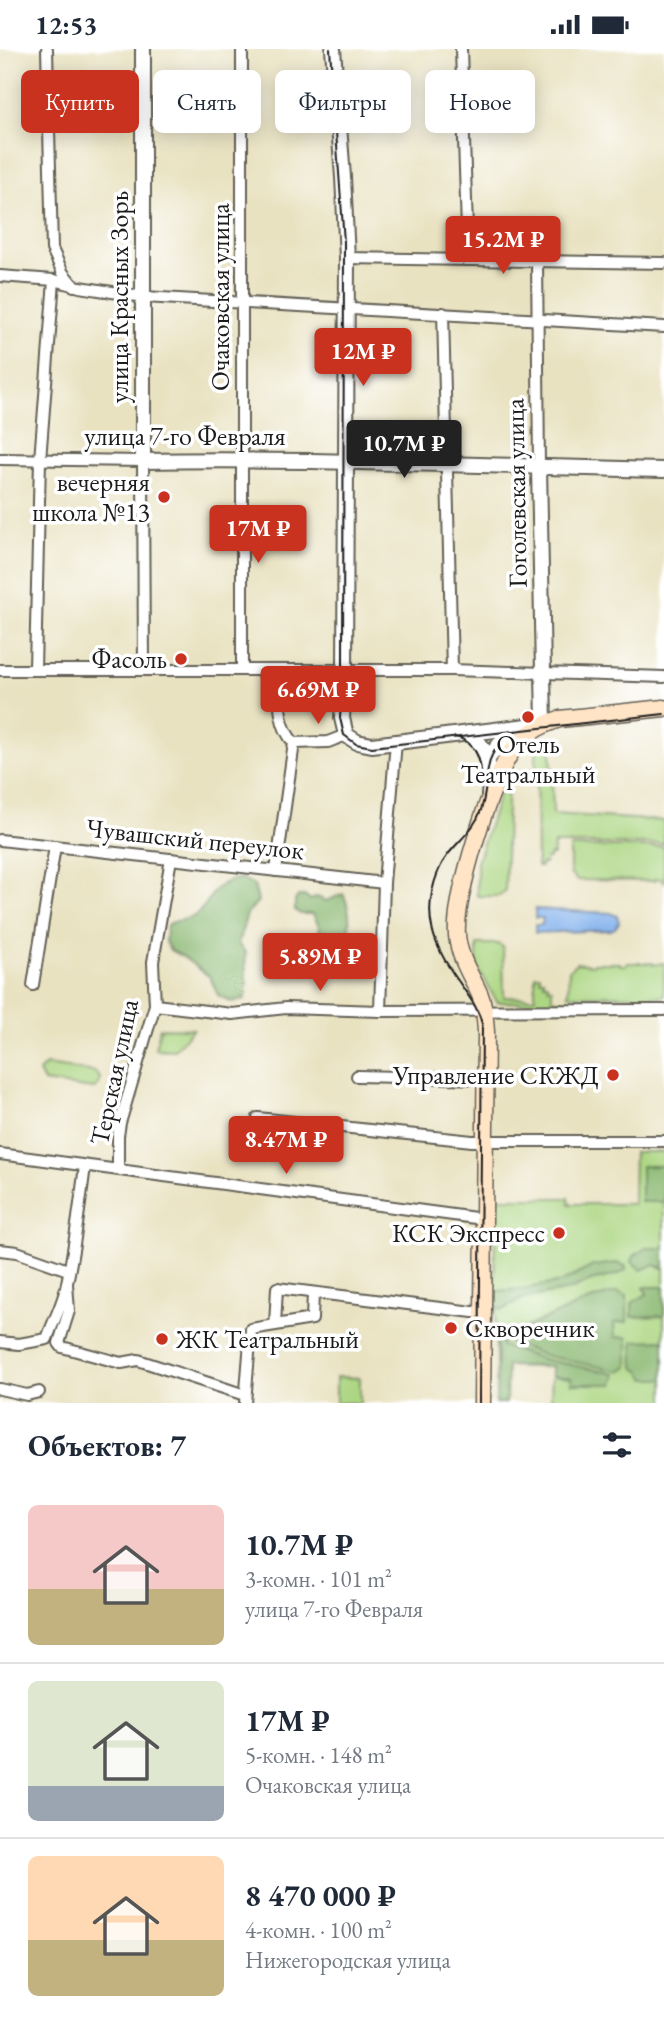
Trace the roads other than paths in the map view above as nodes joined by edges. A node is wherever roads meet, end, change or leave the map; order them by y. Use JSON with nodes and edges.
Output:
{"nodes":[{"id":1,"x":47,"y":49,"type":"edge"},
{"id":2,"x":143,"y":49,"type":"edge"},
{"id":3,"x":242,"y":49,"type":"edge"},
{"id":4,"x":334,"y":49,"type":"edge"},
{"id":5,"x":461,"y":49,"type":"edge"},
{"id":6,"x":347,"y":258,"type":"junction"},
{"id":7,"x":468,"y":260,"type":"junction"},
{"id":8,"x":537,"y":260,"type":"junction"},
{"id":9,"x":664,"y":263,"type":"edge"},
{"id":10,"x":0,"y":276,"type":"edge"},
{"id":11,"x":54,"y":280,"type":"junction"},
{"id":12,"x":74,"y":286,"type":"junction"},
{"id":13,"x":144,"y":296,"type":"junction"},
{"id":14,"x":243,"y":304,"type":"junction"},
{"id":15,"x":346,"y":310,"type":"junction"},
{"id":16,"x":443,"y":313,"type":"junction"},
{"id":17,"x":537,"y":319,"type":"junction"},
{"id":18,"x":664,"y":327,"type":"edge"},
{"id":19,"x":0,"y":459,"type":"edge"},
{"id":20,"x":242,"y":459,"type":"junction"},
{"id":21,"x":40,"y":460,"type":"junction"},
{"id":22,"x":143,"y":461,"type":"junction"},
{"id":23,"x":346,"y":463,"type":"junction"},
{"id":24,"x":445,"y":463,"type":"junction"},
{"id":25,"x":539,"y":467,"type":"junction"},
{"id":26,"x":664,"y":470,"type":"edge"},
{"id":27,"x":35,"y":669,"type":"junction"},
{"id":28,"x":0,"y":670,"type":"edge"},
{"id":29,"x":144,"y":670,"type":"junction"},
{"id":30,"x":242,"y":670,"type":"junction"},
{"id":31,"x":345,"y":670,"type":"junction"},
{"id":32,"x":452,"y":670,"type":"junction"},
{"id":33,"x":280,"y":671,"type":"junction"},
{"id":34,"x":544,"y":673,"type":"junction"},
{"id":35,"x":664,"y":677,"type":"edge"},
{"id":36,"x":664,"y":708,"type":"edge"},
{"id":37,"x":664,"y":715,"type":"edge"},
{"id":38,"x":544,"y":724,"type":"junction"},
{"id":39,"x":512,"y":728,"type":"junction"},
{"id":40,"x":468,"y":733,"type":"junction"},
{"id":41,"x":346,"y":734,"type":"junction"},
{"id":42,"x":396,"y":742,"type":"junction"},
{"id":43,"x":294,"y":743,"type":"junction"},
{"id":44,"x":487,"y":760,"type":"junction"},
{"id":45,"x":488,"y":805,"type":"junction"},
{"id":46,"x":0,"y":840,"type":"edge"},
{"id":47,"x":55,"y":846,"type":"junction"},
{"id":48,"x":171,"y":859,"type":"junction"},
{"id":49,"x":276,"y":871,"type":"junction"},
{"id":50,"x":384,"y":883,"type":"junction"},
{"id":51,"x":33,"y":985,"type":"dead end"},
{"id":52,"x":155,"y":1005,"type":"junction"},
{"id":53,"x":664,"y":1010,"type":"edge"},
{"id":54,"x":380,"y":1011,"type":"junction"},
{"id":55,"x":485,"y":1011,"type":"junction"},
{"id":56,"x":357,"y":1076,"type":"dead end"},
{"id":57,"x":486,"y":1079,"type":"junction"},
{"id":58,"x":258,"y":1118,"type":"dead end"},
{"id":59,"x":484,"y":1140,"type":"junction"},
{"id":60,"x":664,"y":1140,"type":"edge"},
{"id":61,"x":0,"y":1154,"type":"edge"},
{"id":62,"x":85,"y":1166,"type":"junction"},
{"id":63,"x":118,"y":1169,"type":"junction"},
{"id":64,"x":483,"y":1219,"type":"junction"},
{"id":65,"x":0,"y":1250,"type":"edge"},
{"id":66,"x":68,"y":1270,"type":"junction"},
{"id":67,"x":67,"y":1284,"type":"junction"},
{"id":68,"x":313,"y":1293,"type":"junction"},
{"id":69,"x":481,"y":1313,"type":"junction"},
{"id":70,"x":275,"y":1325,"type":"junction"},
{"id":71,"x":0,"y":1342,"type":"edge"},
{"id":72,"x":0,"y":1389,"type":"edge"},
{"id":73,"x":39,"y":1392,"type":"dead end"},
{"id":74,"x":245,"y":1399,"type":"edge"},
{"id":75,"x":482,"y":1403,"type":"edge"}],
"edges":[{"from":1,"to":12,"type":"street"},
{"from":2,"to":13,"type":"street","name":"улица Красных Зорь"},
{"from":3,"to":14,"type":"street","name":"Очаковская улица"},
{"from":4,"to":6,"type":"street"},
{"from":5,"to":7,"type":"street"},
{"from":6,"to":7,"type":"street"},
{"from":6,"to":15,"type":"street"},
{"from":7,"to":8,"type":"street"},
{"from":8,"to":9,"type":"street"},
{"from":8,"to":17,"type":"street","name":"Гоголевская улица"},
{"from":10,"to":11,"type":"street"},
{"from":11,"to":12,"type":"street"},
{"from":11,"to":21,"type":"street"},
{"from":12,"to":13,"type":"street"},
{"from":13,"to":14,"type":"street"},
{"from":13,"to":22,"type":"street","name":"улица Красных Зорь"},
{"from":14,"to":15,"type":"street"},
{"from":14,"to":20,"type":"street","name":"Очаковская улица"},
{"from":15,"to":16,"type":"street"},
{"from":15,"to":23,"type":"street"},
{"from":16,"to":17,"type":"street"},
{"from":16,"to":24,"type":"street"},
{"from":17,"to":18,"type":"street"},
{"from":17,"to":25,"type":"street","name":"Гоголевская улица"},
{"from":19,"to":21,"type":"street","name":"улица 7-го Февраля"},
{"from":20,"to":22,"type":"street","name":"улица 7-го Февраля"},
{"from":20,"to":23,"type":"street","name":"улица 7-го Февраля"},
{"from":20,"to":30,"type":"street","name":"Очаковская улица"},
{"from":21,"to":22,"type":"street","name":"улица 7-го Февраля"},
{"from":21,"to":27,"type":"street"},
{"from":22,"to":29,"type":"street","name":"улица Красных Зорь"},
{"from":23,"to":24,"type":"street","name":"улица 7-го Февраля"},
{"from":23,"to":31,"type":"street"},
{"from":24,"to":25,"type":"street","name":"улица 7-го Февраля"},
{"from":24,"to":32,"type":"street"},
{"from":25,"to":26,"type":"street","name":"улица 7-го Февраля"},
{"from":25,"to":34,"type":"street","name":"Гоголевская улица"},
{"from":27,"to":28,"type":"street"},
{"from":27,"to":29,"type":"street"},
{"from":29,"to":30,"type":"street"},
{"from":30,"to":33,"type":"street"},
{"from":31,"to":32,"type":"street"},
{"from":31,"to":33,"type":"street"},
{"from":31,"to":41,"type":"street"},
{"from":32,"to":34,"type":"street"},
{"from":33,"to":43,"type":"street"},
{"from":34,"to":35,"type":"street"},
{"from":34,"to":38,"type":"street","name":"Гоголевская улица"},
{"from":36,"to":38,"type":"main road"},
{"from":37,"to":38,"type":"main road"},
{"from":38,"to":39,"type":"street"},
{"from":38,"to":45,"type":"main road"},
{"from":39,"to":40,"type":"street"},
{"from":39,"to":44,"type":"street"},
{"from":40,"to":42,"type":"street"},
{"from":40,"to":44,"type":"street"},
{"from":41,"to":42,"type":"street"},
{"from":41,"to":43,"type":"street"},
{"from":42,"to":50,"type":"street"},
{"from":43,"to":49,"type":"street"},
{"from":44,"to":45,"type":"street"},
{"from":45,"to":55,"type":"main road"},
{"from":46,"to":47,"type":"street","name":"Чувашский переулок"},
{"from":47,"to":48,"type":"street","name":"Чувашский переулок"},
{"from":47,"to":51,"type":"street"},
{"from":48,"to":49,"type":"street","name":"Чувашский переулок"},
{"from":48,"to":52,"type":"street","name":"Терская улица"},
{"from":49,"to":50,"type":"street","name":"Чувашский переулок"},
{"from":50,"to":54,"type":"street"},
{"from":52,"to":54,"type":"street"},
{"from":52,"to":63,"type":"street","name":"Терская улица"},
{"from":53,"to":55,"type":"street"},
{"from":54,"to":55,"type":"street"},
{"from":55,"to":57,"type":"main road"},
{"from":56,"to":57,"type":"street"},
{"from":57,"to":59,"type":"main road"},
{"from":58,"to":59,"type":"street"},
{"from":59,"to":60,"type":"street"},
{"from":59,"to":64,"type":"main road"},
{"from":61,"to":62,"type":"street"},
{"from":62,"to":63,"type":"street"},
{"from":62,"to":66,"type":"street","name":"Терская улица"},
{"from":63,"to":64,"type":"street"},
{"from":64,"to":69,"type":"main road"},
{"from":65,"to":66,"type":"street"},
{"from":66,"to":67,"type":"street","name":"Терская улица"},
{"from":67,"to":71,"type":"street","name":"Терская улица"},
{"from":67,"to":74,"type":"street"},
{"from":68,"to":69,"type":"street"},
{"from":68,"to":70,"type":"street"},
{"from":68,"to":70,"type":"street"},
{"from":69,"to":75,"type":"main road"},
{"from":70,"to":74,"type":"street"},
{"from":72,"to":73,"type":"street"}]}
